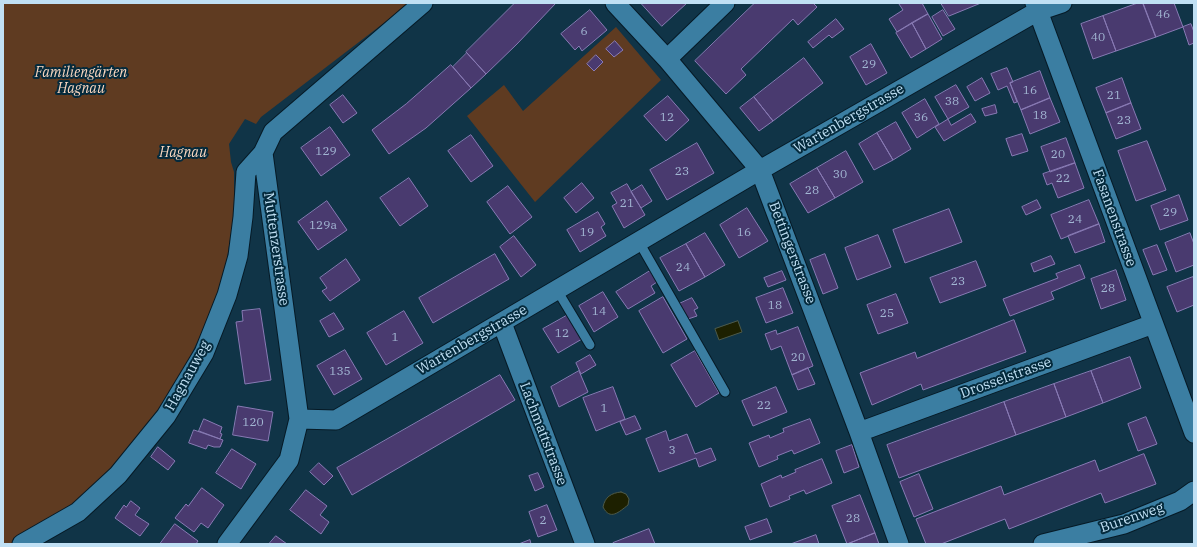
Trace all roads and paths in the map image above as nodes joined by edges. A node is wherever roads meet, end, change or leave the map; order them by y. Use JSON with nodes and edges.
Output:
{"nodes":[{"id":1,"x":423,"y":3,"type":"edge"},
{"id":2,"x":615,"y":3,"type":"edge"},
{"id":3,"x":725,"y":3,"type":"edge"},
{"id":4,"x":1062,"y":3,"type":"edge"},
{"id":5,"x":1037,"y":7,"type":"edge"},
{"id":6,"x":666,"y":59,"type":"junction"},
{"id":7,"x":263,"y":153,"type":"junction"},
{"id":8,"x":760,"y":170,"type":"junction"},
{"id":9,"x":640,"y":242,"type":"junction"},
{"id":10,"x":558,"y":290,"type":"junction"},
{"id":11,"x":502,"y":323,"type":"junction"},
{"id":12,"x":1153,"y":324,"type":"junction"},
{"id":13,"x":590,"y":345,"type":"dead end"},
{"id":14,"x":725,"y":392,"type":"dead end"},
{"id":15,"x":299,"y":419,"type":"junction"},
{"id":16,"x":859,"y":432,"type":"junction"},
{"id":17,"x":1194,"y":433,"type":"edge"},
{"id":18,"x":1194,"y":491,"type":"edge"},
{"id":19,"x":22,"y":544,"type":"edge"},
{"id":20,"x":227,"y":544,"type":"edge"},
{"id":21,"x":585,"y":544,"type":"edge"},
{"id":22,"x":899,"y":544,"type":"edge"},
{"id":23,"x":1043,"y":544,"type":"edge"}],
"edges":[{"from":1,"to":7,"type":"street"},
{"from":2,"to":6,"type":"street","name":"Bettingerstrasse"},
{"from":3,"to":6,"type":"street"},
{"from":4,"to":5,"type":"street","name":"Wartenbergstrasse"},
{"from":5,"to":8,"type":"street","name":"Wartenbergstrasse"},
{"from":5,"to":12,"type":"street","name":"Fasanenstrasse"},
{"from":6,"to":8,"type":"street","name":"Bettingerstrasse"},
{"from":7,"to":15,"type":"street","name":"Muttenzerstrasse"},
{"from":7,"to":19,"type":"street","name":"Hagnauweg"},
{"from":8,"to":9,"type":"street","name":"Wartenbergstrasse"},
{"from":8,"to":16,"type":"street","name":"Bettingerstrasse"},
{"from":9,"to":10,"type":"street","name":"Wartenbergstrasse"},
{"from":9,"to":14,"type":"lane"},
{"from":10,"to":11,"type":"street","name":"Wartenbergstrasse"},
{"from":10,"to":13,"type":"lane"},
{"from":11,"to":15,"type":"street","name":"Wartenbergstrasse"},
{"from":11,"to":21,"type":"street","name":"Lachmattstrasse"},
{"from":12,"to":16,"type":"street","name":"Drosselstrasse"},
{"from":12,"to":17,"type":"street","name":"Fasanenstrasse"},
{"from":15,"to":20,"type":"street","name":"Muttenzerstrasse"},
{"from":16,"to":22,"type":"street","name":"Bettingerstrasse"},
{"from":18,"to":23,"type":"street","name":"Burenweg"}]}
